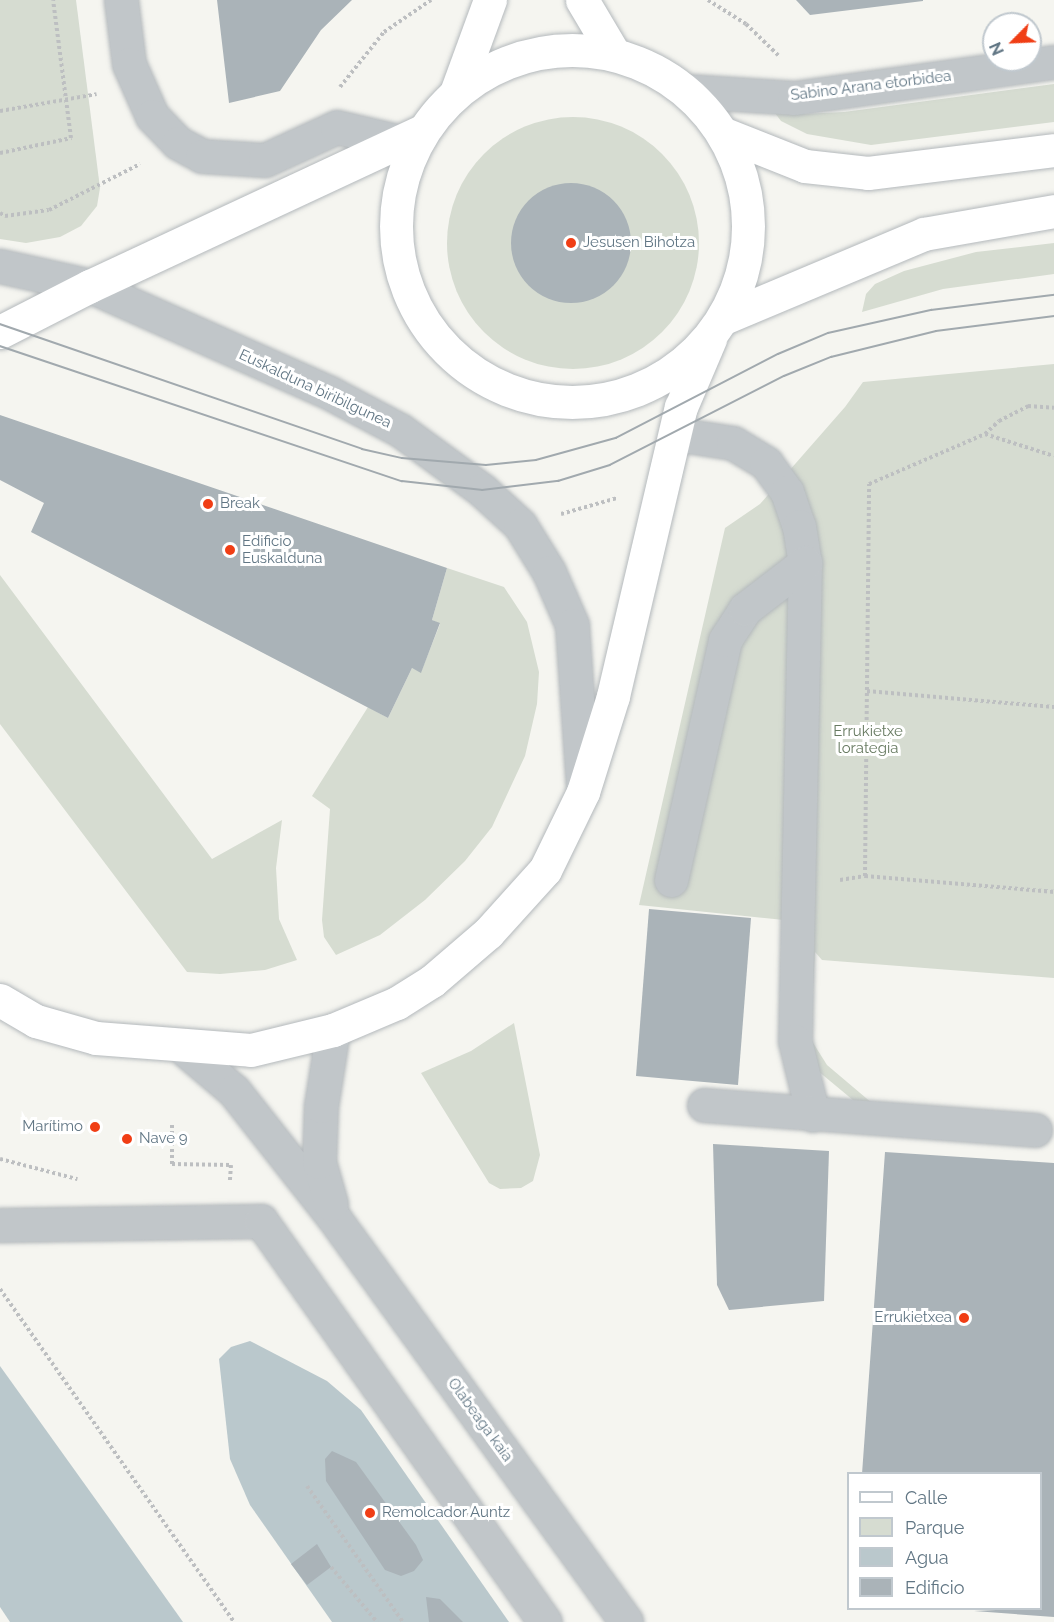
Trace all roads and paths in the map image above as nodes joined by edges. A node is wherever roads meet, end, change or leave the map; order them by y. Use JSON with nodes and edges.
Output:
{"nodes":[{"id":1,"x":53,"y":0,"type":"edge"},
{"id":2,"x":121,"y":0,"type":"edge"},
{"id":3,"x":490,"y":0,"type":"edge"},
{"id":4,"x":582,"y":0,"type":"edge"},
{"id":5,"x":708,"y":0,"type":"edge"},
{"id":6,"x":614,"y":54,"type":"junction"},
{"id":7,"x":1054,"y":62,"type":"edge"},
{"id":8,"x":458,"y":90,"type":"junction"},
{"id":9,"x":687,"y":91,"type":"junction"},
{"id":10,"x":816,"y":95,"type":"junction"},
{"id":11,"x":93,"y":96,"type":"dead end"},
{"id":12,"x":66,"y":101,"type":"junction"},
{"id":13,"x":0,"y":111,"type":"edge"},
{"id":14,"x":722,"y":133,"type":"junction"},
{"id":15,"x":411,"y":137,"type":"junction"},
{"id":16,"x":1054,"y":150,"type":"edge"},
{"id":17,"x":0,"y":153,"type":"edge"},
{"id":18,"x":1054,"y":211,"type":"edge"},
{"id":19,"x":0,"y":266,"type":"edge"},
{"id":20,"x":90,"y":286,"type":"junction"},
{"id":21,"x":717,"y":328,"type":"junction"},
{"id":22,"x":0,"y":332,"type":"edge"},
{"id":23,"x":1054,"y":408,"type":"edge"},
{"id":24,"x":675,"y":434,"type":"junction"},
{"id":25,"x":985,"y":434,"type":"junction"},
{"id":26,"x":1054,"y":456,"type":"edge"},
{"id":27,"x":626,"y":495,"type":"dead end"},
{"id":28,"x":554,"y":516,"type":"dead end"},
{"id":29,"x":805,"y":563,"type":"junction"},
{"id":30,"x":867,"y":691,"type":"junction"},
{"id":31,"x":1054,"y":707,"type":"edge"},
{"id":32,"x":583,"y":792,"type":"junction"},
{"id":33,"x":865,"y":876,"type":"junction"},
{"id":34,"x":670,"y":880,"type":"dead end"},
{"id":35,"x":798,"y":888,"type":"junction"},
{"id":36,"x":1054,"y":892,"type":"edge"},
{"id":37,"x":0,"y":1000,"type":"edge"},
{"id":38,"x":0,"y":1017,"type":"edge"},
{"id":39,"x":36,"y":1021,"type":"junction"},
{"id":40,"x":333,"y":1030,"type":"junction"},
{"id":41,"x":182,"y":1047,"type":"junction"},
{"id":42,"x":704,"y":1104,"type":"dead end"},
{"id":43,"x":813,"y":1115,"type":"junction"},
{"id":44,"x":172,"y":1125,"type":"dead end"},
{"id":45,"x":1035,"y":1130,"type":"dead end"},
{"id":46,"x":0,"y":1159,"type":"edge"},
{"id":47,"x":82,"y":1181,"type":"dead end"},
{"id":48,"x":219,"y":1181,"type":"dead end"},
{"id":49,"x":334,"y":1218,"type":"junction"},
{"id":50,"x":0,"y":1226,"type":"edge"},
{"id":51,"x":0,"y":1289,"type":"edge"},
{"id":52,"x":308,"y":1486,"type":"dead end"},
{"id":53,"x":331,"y":1567,"type":"dead end"},
{"id":54,"x":234,"y":1622,"type":"edge"},
{"id":55,"x":377,"y":1622,"type":"edge"},
{"id":56,"x":403,"y":1622,"type":"edge"},
{"id":57,"x":545,"y":1622,"type":"edge"},
{"id":58,"x":626,"y":1622,"type":"edge"}],
"edges":[{"from":1,"to":12,"type":"path"},
{"from":2,"to":15,"type":"street"},
{"from":3,"to":8,"type":"main road"},
{"from":4,"to":6,"type":"main road"},
{"from":5,"to":10,"type":"path"},
{"from":6,"to":8,"type":"main road"},
{"from":6,"to":9,"type":"main road"},
{"from":7,"to":10,"type":"street","name":"Sabino Arana etorbidea"},
{"from":8,"to":15,"type":"main road"},
{"from":9,"to":10,"type":"street","name":"Sabino Arana etorbidea"},
{"from":9,"to":14,"type":"main road"},
{"from":11,"to":12,"type":"path"},
{"from":12,"to":13,"type":"path"},
{"from":12,"to":17,"type":"path"},
{"from":14,"to":16,"type":"main road"},
{"from":14,"to":21,"type":"main road","name":"Euskalduna biribilgunea"},
{"from":15,"to":20,"type":"main road"},
{"from":15,"to":21,"type":"main road"},
{"from":18,"to":21,"type":"main road"},
{"from":19,"to":20,"type":"street","name":"Euskalduna biribilgunea"},
{"from":20,"to":22,"type":"main road"},
{"from":20,"to":32,"type":"street","name":"Euskalduna biribilgunea"},
{"from":21,"to":24,"type":"main road","name":"Euskalduna biribilgunea"},
{"from":23,"to":25,"type":"path"},
{"from":24,"to":29,"type":"street"},
{"from":24,"to":32,"type":"main road","name":"Euskalduna biribilgunea"},
{"from":25,"to":26,"type":"path"},
{"from":25,"to":30,"type":"path"},
{"from":27,"to":28,"type":"path"},
{"from":29,"to":34,"type":"street"},
{"from":29,"to":35,"type":"street"},
{"from":30,"to":31,"type":"path"},
{"from":30,"to":33,"type":"path"},
{"from":32,"to":40,"type":"main road","name":"Euskalduna biribilgunea"},
{"from":33,"to":35,"type":"path"},
{"from":33,"to":36,"type":"path"},
{"from":35,"to":43,"type":"street"},
{"from":37,"to":39,"type":"main road","name":"Euskalduna biribilgunea"},
{"from":38,"to":39,"type":"main road"},
{"from":39,"to":41,"type":"main road","name":"Euskalduna biribilgunea"},
{"from":40,"to":41,"type":"main road","name":"Euskalduna biribilgunea"},
{"from":40,"to":49,"type":"street","name":"Olabeaga kaia"},
{"from":41,"to":49,"type":"street","name":"Olabeaga kaia"},
{"from":42,"to":43,"type":"street"},
{"from":43,"to":45,"type":"street"},
{"from":44,"to":48,"type":"path"},
{"from":46,"to":47,"type":"path"},
{"from":49,"to":58,"type":"street","name":"Olabeaga kaia"},
{"from":50,"to":57,"type":"street"},
{"from":51,"to":54,"type":"path"},
{"from":52,"to":56,"type":"path"},
{"from":53,"to":55,"type":"path"}]}
